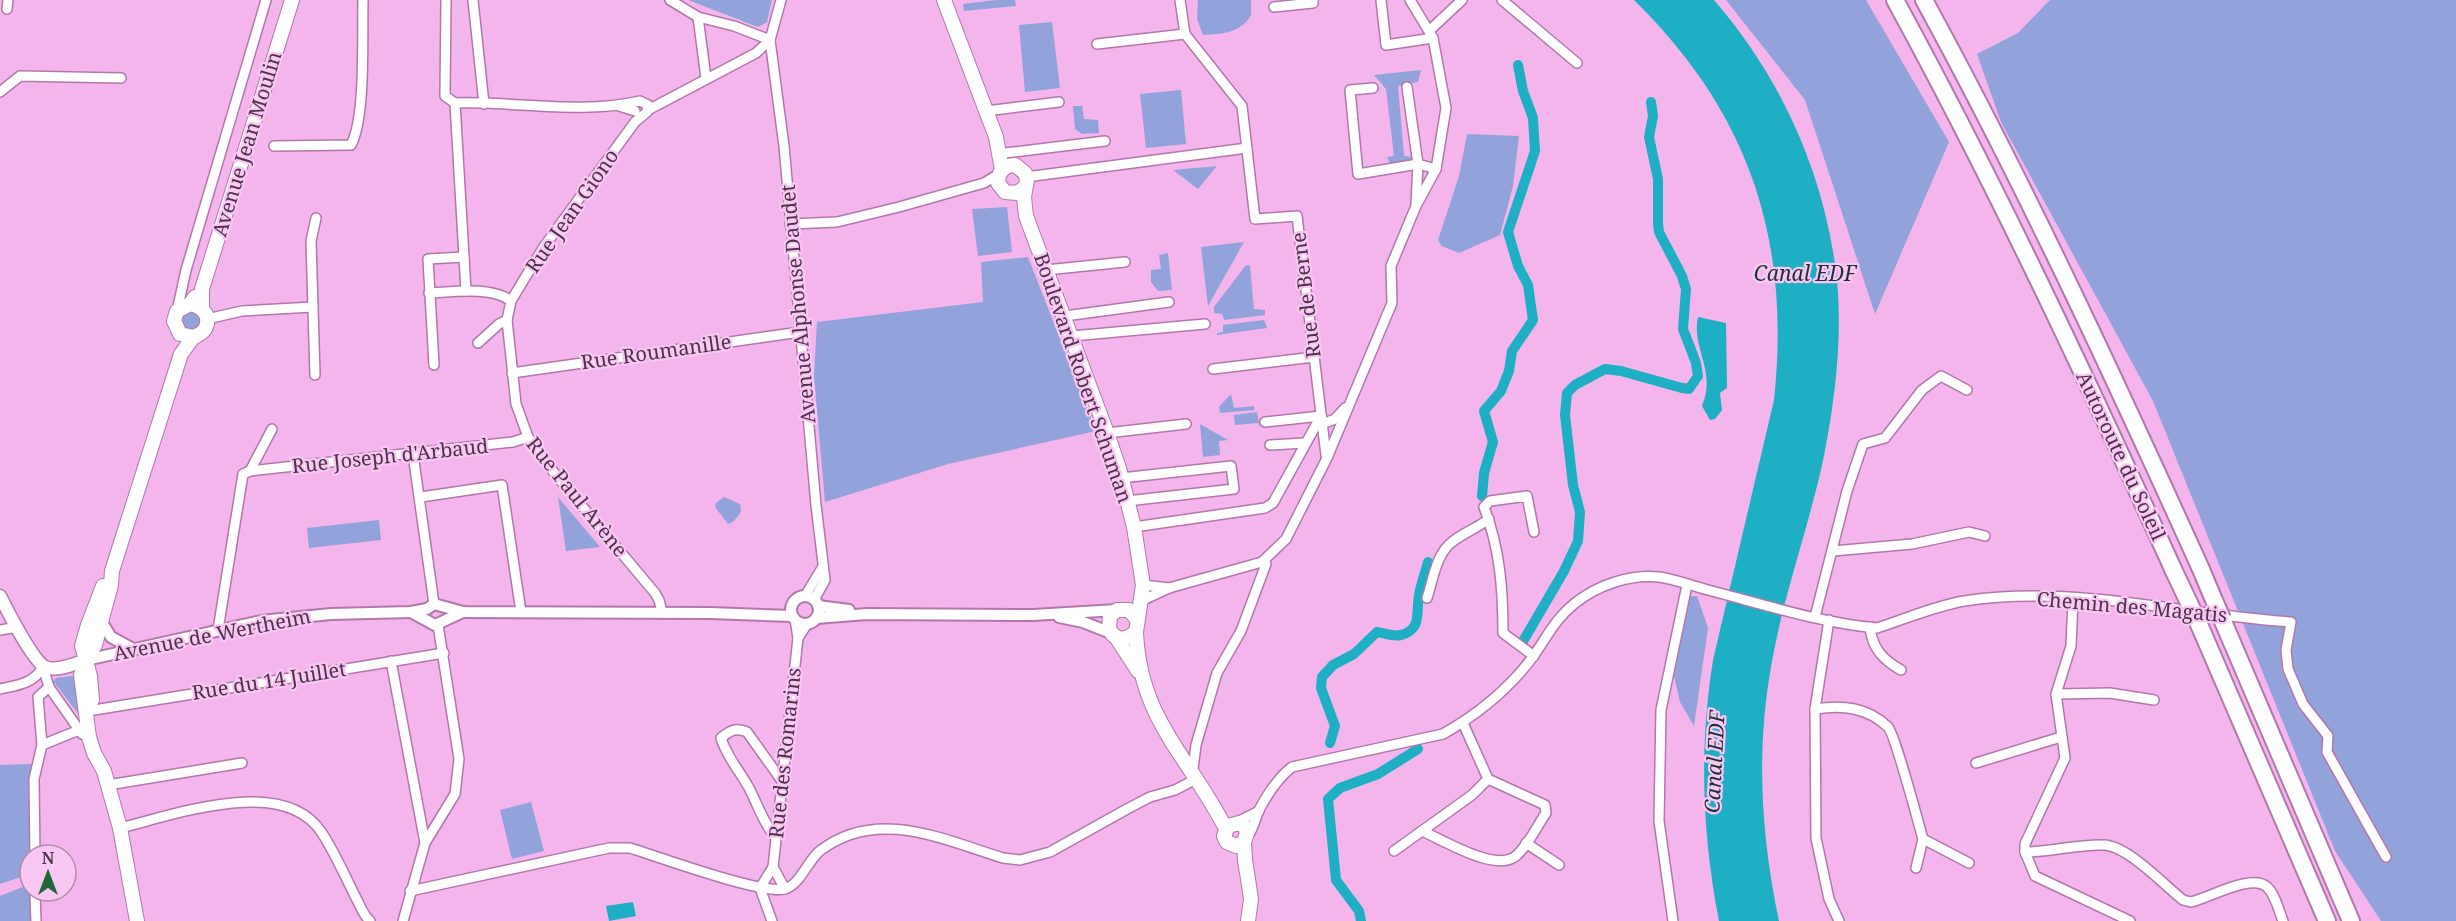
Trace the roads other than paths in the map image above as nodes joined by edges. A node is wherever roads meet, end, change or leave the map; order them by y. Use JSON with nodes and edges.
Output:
{"nodes":[{"id":1,"x":266,"y":0,"type":"edge"},
{"id":2,"x":292,"y":0,"type":"edge"},
{"id":3,"x":363,"y":0,"type":"edge"},
{"id":4,"x":446,"y":0,"type":"edge"},
{"id":5,"x":472,"y":0,"type":"edge"},
{"id":6,"x":670,"y":0,"type":"edge"},
{"id":7,"x":780,"y":0,"type":"edge"},
{"id":8,"x":944,"y":0,"type":"edge"},
{"id":9,"x":1180,"y":0,"type":"edge"},
{"id":10,"x":1313,"y":0,"type":"edge"},
{"id":11,"x":1382,"y":0,"type":"edge"},
{"id":12,"x":1410,"y":0,"type":"edge"},
{"id":13,"x":1462,"y":0,"type":"edge"},
{"id":14,"x":1502,"y":0,"type":"edge"},
{"id":15,"x":1882,"y":0,"type":"edge"},
{"id":16,"x":1895,"y":0,"type":"edge"},
{"id":17,"x":1924,"y":0,"type":"edge"},
{"id":18,"x":1274,"y":7,"type":"dead end"},
{"id":19,"x":698,"y":17,"type":"junction"},
{"id":20,"x":1185,"y":34,"type":"junction"},
{"id":21,"x":1431,"y":34,"type":"junction"},
{"id":22,"x":770,"y":40,"type":"junction"},
{"id":23,"x":1096,"y":44,"type":"dead end"},
{"id":24,"x":1925,"y":56,"type":"junction"},
{"id":25,"x":1577,"y":63,"type":"dead end"},
{"id":26,"x":121,"y":78,"type":"dead end"},
{"id":27,"x":706,"y":78,"type":"junction"},
{"id":28,"x":1407,"y":87,"type":"dead end"},
{"id":29,"x":1373,"y":88,"type":"dead end"},
{"id":30,"x":0,"y":92,"type":"edge"},
{"id":31,"x":679,"y":92,"type":"junction"},
{"id":32,"x":640,"y":101,"type":"junction"},
{"id":33,"x":1059,"y":102,"type":"dead end"},
{"id":34,"x":455,"y":103,"type":"junction"},
{"id":35,"x":484,"y":104,"type":"junction"},
{"id":36,"x":617,"y":105,"type":"junction"},
{"id":37,"x":986,"y":111,"type":"junction"},
{"id":38,"x":640,"y":114,"type":"junction"},
{"id":39,"x":996,"y":137,"type":"junction"},
{"id":40,"x":1105,"y":141,"type":"dead end"},
{"id":41,"x":274,"y":146,"type":"dead end"},
{"id":42,"x":1247,"y":148,"type":"junction"},
{"id":43,"x":1005,"y":153,"type":"junction"},
{"id":44,"x":1418,"y":164,"type":"junction"},
{"id":45,"x":1436,"y":169,"type":"junction"},
{"id":46,"x":1011,"y":179,"type":"junction"},
{"id":47,"x":1416,"y":206,"type":"junction"},
{"id":48,"x":316,"y":218,"type":"dead end"},
{"id":49,"x":790,"y":224,"type":"junction"},
{"id":50,"x":464,"y":257,"type":"junction"},
{"id":51,"x":1125,"y":262,"type":"dead end"},
{"id":52,"x":1046,"y":270,"type":"junction"},
{"id":53,"x":466,"y":291,"type":"junction"},
{"id":54,"x":429,"y":293,"type":"junction"},
{"id":55,"x":511,"y":301,"type":"junction"},
{"id":56,"x":1169,"y":302,"type":"dead end"},
{"id":57,"x":313,"y":307,"type":"junction"},
{"id":58,"x":194,"y":311,"type":"junction"},
{"id":59,"x":1065,"y":316,"type":"junction"},
{"id":60,"x":507,"y":320,"type":"junction"},
{"id":61,"x":1205,"y":324,"type":"dead end"},
{"id":62,"x":800,"y":332,"type":"junction"},
{"id":63,"x":187,"y":335,"type":"junction"},
{"id":64,"x":1072,"y":336,"type":"junction"},
{"id":65,"x":478,"y":343,"type":"dead end"},
{"id":66,"x":1314,"y":357,"type":"junction"},
{"id":67,"x":434,"y":365,"type":"dead end"},
{"id":68,"x":1213,"y":369,"type":"dead end"},
{"id":69,"x":512,"y":373,"type":"junction"},
{"id":70,"x":315,"y":375,"type":"dead end"},
{"id":71,"x":1967,"y":390,"type":"dead end"},
{"id":72,"x":1348,"y":404,"type":"junction"},
{"id":73,"x":1322,"y":420,"type":"junction"},
{"id":74,"x":1265,"y":422,"type":"dead end"},
{"id":75,"x":1186,"y":424,"type":"dead end"},
{"id":76,"x":273,"y":429,"type":"dead end"},
{"id":77,"x":1107,"y":433,"type":"junction"},
{"id":78,"x":528,"y":437,"type":"junction"},
{"id":79,"x":1305,"y":443,"type":"junction"},
{"id":80,"x":1270,"y":445,"type":"dead end"},
{"id":81,"x":413,"y":454,"type":"junction"},
{"id":82,"x":1327,"y":458,"type":"junction"},
{"id":83,"x":250,"y":471,"type":"junction"},
{"id":84,"x":1121,"y":478,"type":"junction"},
{"id":85,"x":421,"y":497,"type":"junction"},
{"id":86,"x":1127,"y":501,"type":"junction"},
{"id":87,"x":1489,"y":519,"type":"junction"},
{"id":88,"x":1134,"y":527,"type":"junction"},
{"id":89,"x":1534,"y":532,"type":"dead end"},
{"id":90,"x":1985,"y":536,"type":"dead end"},
{"id":91,"x":1833,"y":551,"type":"junction"},
{"id":92,"x":1266,"y":564,"type":"dead end"},
{"id":93,"x":112,"y":571,"type":"junction"},
{"id":94,"x":1141,"y":581,"type":"junction"},
{"id":95,"x":1687,"y":585,"type":"junction"},
{"id":96,"x":1169,"y":588,"type":"junction"},
{"id":97,"x":0,"y":596,"type":"edge"},
{"id":98,"x":1427,"y":598,"type":"dead end"},
{"id":99,"x":2073,"y":598,"type":"junction"},
{"id":100,"x":812,"y":601,"type":"junction"},
{"id":101,"x":1141,"y":601,"type":"junction"},
{"id":102,"x":433,"y":610,"type":"junction"},
{"id":103,"x":1118,"y":610,"type":"junction"},
{"id":104,"x":464,"y":612,"type":"junction"},
{"id":105,"x":521,"y":612,"type":"junction"},
{"id":106,"x":662,"y":612,"type":"junction"},
{"id":107,"x":793,"y":614,"type":"junction"},
{"id":108,"x":867,"y":614,"type":"junction"},
{"id":109,"x":1047,"y":614,"type":"junction"},
{"id":110,"x":1815,"y":617,"type":"junction"},
{"id":111,"x":1829,"y":620,"type":"junction"},
{"id":112,"x":101,"y":621,"type":"junction"},
{"id":113,"x":811,"y":621,"type":"junction"},
{"id":114,"x":442,"y":622,"type":"junction"},
{"id":115,"x":1137,"y":626,"type":"junction"},
{"id":116,"x":17,"y":627,"type":"junction"},
{"id":117,"x":1870,"y":627,"type":"junction"},
{"id":118,"x":0,"y":630,"type":"edge"},
{"id":119,"x":218,"y":630,"type":"junction"},
{"id":120,"x":1114,"y":635,"type":"junction"},
{"id":121,"x":798,"y":638,"type":"junction"},
{"id":122,"x":133,"y":649,"type":"junction"},
{"id":123,"x":444,"y":653,"type":"junction"},
{"id":124,"x":1534,"y":656,"type":"junction"},
{"id":125,"x":86,"y":660,"type":"junction"},
{"id":126,"x":391,"y":661,"type":"junction"},
{"id":127,"x":44,"y":667,"type":"junction"},
{"id":128,"x":1901,"y":670,"type":"dead end"},
{"id":129,"x":1141,"y":676,"type":"junction"},
{"id":130,"x":49,"y":687,"type":"junction"},
{"id":131,"x":0,"y":689,"type":"edge"},
{"id":132,"x":2056,"y":694,"type":"junction"},
{"id":133,"x":2154,"y":700,"type":"dead end"},
{"id":134,"x":1815,"y":709,"type":"junction"},
{"id":135,"x":94,"y":710,"type":"junction"},
{"id":136,"x":1463,"y":723,"type":"junction"},
{"id":137,"x":79,"y":730,"type":"junction"},
{"id":138,"x":2061,"y":737,"type":"junction"},
{"id":139,"x":42,"y":745,"type":"junction"},
{"id":140,"x":94,"y":753,"type":"junction"},
{"id":141,"x":242,"y":763,"type":"dead end"},
{"id":142,"x":1976,"y":763,"type":"dead end"},
{"id":143,"x":1191,"y":769,"type":"junction"},
{"id":144,"x":106,"y":778,"type":"junction"},
{"id":145,"x":1488,"y":779,"type":"junction"},
{"id":146,"x":782,"y":781,"type":"junction"},
{"id":147,"x":1259,"y":811,"type":"junction"},
{"id":148,"x":1232,"y":825,"type":"junction"},
{"id":149,"x":120,"y":828,"type":"junction"},
{"id":150,"x":1422,"y":831,"type":"junction"},
{"id":151,"x":776,"y":838,"type":"junction"},
{"id":152,"x":1923,"y":838,"type":"junction"},
{"id":153,"x":1242,"y":842,"type":"junction"},
{"id":154,"x":35,"y":843,"type":"edge"},
{"id":155,"x":425,"y":843,"type":"junction"},
{"id":156,"x":1526,"y":843,"type":"junction"},
{"id":157,"x":1394,"y":851,"type":"dead end"},
{"id":158,"x":2025,"y":852,"type":"junction"},
{"id":159,"x":2386,"y":857,"type":"dead end"},
{"id":160,"x":1970,"y":863,"type":"dead end"},
{"id":161,"x":1560,"y":865,"type":"dead end"},
{"id":162,"x":773,"y":867,"type":"junction"},
{"id":163,"x":1916,"y":868,"type":"dead end"},
{"id":164,"x":760,"y":888,"type":"junction"},
{"id":165,"x":785,"y":889,"type":"junction"},
{"id":166,"x":410,"y":891,"type":"junction"},
{"id":167,"x":35,"y":903,"type":"edge"},
{"id":168,"x":36,"y":921,"type":"edge"},
{"id":169,"x":137,"y":921,"type":"edge"},
{"id":170,"x":370,"y":921,"type":"edge"},
{"id":171,"x":403,"y":921,"type":"edge"},
{"id":172,"x":772,"y":921,"type":"edge"},
{"id":173,"x":1248,"y":921,"type":"edge"},
{"id":174,"x":1673,"y":921,"type":"edge"},
{"id":175,"x":1839,"y":921,"type":"edge"},
{"id":176,"x":2130,"y":921,"type":"edge"},
{"id":177,"x":2283,"y":921,"type":"edge"},
{"id":178,"x":2327,"y":921,"type":"edge"},
{"id":179,"x":2351,"y":921,"type":"edge"}],
"edges":[{"from":1,"to":58,"type":"street"},
{"from":2,"to":58,"type":"main road","name":"Avenue Jean Moulin"},
{"from":3,"to":41,"type":"street"},
{"from":4,"to":34,"type":"street"},
{"from":5,"to":35,"type":"street"},
{"from":6,"to":19,"type":"street"},
{"from":7,"to":22,"type":"street"},
{"from":8,"to":37,"type":"main road","name":"Boulevard Robert Schuman"},
{"from":9,"to":20,"type":"street"},
{"from":10,"to":18,"type":"street"},
{"from":11,"to":21,"type":"street"},
{"from":12,"to":21,"type":"street"},
{"from":13,"to":21,"type":"street"},
{"from":14,"to":25,"type":"street"},
{"from":15,"to":24,"type":"highway"},
{"from":16,"to":24,"type":"highway","name":"Autoroute du Soleil"},
{"from":17,"to":179,"type":"highway","name":"Autoroute du Soleil","bridge":true},
{"from":19,"to":22,"type":"street"},
{"from":19,"to":27,"type":"street"},
{"from":20,"to":23,"type":"street"},
{"from":20,"to":42,"type":"street"},
{"from":21,"to":45,"type":"street"},
{"from":22,"to":27,"type":"street"},
{"from":22,"to":49,"type":"street","name":"Avenue Alphonse Daudet"},
{"from":24,"to":178,"type":"highway","name":"Autoroute du Soleil","bridge":true},
{"from":26,"to":30,"type":"street"},
{"from":27,"to":31,"type":"street"},
{"from":28,"to":44,"type":"street"},
{"from":29,"to":44,"type":"street"},
{"from":31,"to":32,"type":"street"},
{"from":31,"to":38,"type":"street"},
{"from":32,"to":36,"type":"street"},
{"from":32,"to":38,"type":"street"},
{"from":33,"to":37,"type":"street"},
{"from":34,"to":35,"type":"street"},
{"from":34,"to":50,"type":"street"},
{"from":35,"to":36,"type":"street"},
{"from":36,"to":38,"type":"street"},
{"from":37,"to":39,"type":"main road","name":"Boulevard Robert Schuman"},
{"from":38,"to":55,"type":"street","name":"Rue Jean Giono"},
{"from":39,"to":43,"type":"main road","name":"Boulevard Robert Schuman"},
{"from":39,"to":46,"type":"main road","name":"Boulevard Robert Schuman"},
{"from":40,"to":43,"type":"street"},
{"from":42,"to":46,"type":"street"},
{"from":42,"to":66,"type":"street","name":"Rue de Berne"},
{"from":43,"to":46,"type":"main road","name":"Boulevard Robert Schuman"},
{"from":44,"to":45,"type":"street"},
{"from":44,"to":47,"type":"street"},
{"from":45,"to":47,"type":"street"},
{"from":46,"to":49,"type":"street"},
{"from":46,"to":52,"type":"main road","name":"Boulevard Robert Schuman"},
{"from":47,"to":72,"type":"street"},
{"from":48,"to":57,"type":"street"},
{"from":49,"to":62,"type":"street","name":"Avenue Alphonse Daudet"},
{"from":50,"to":53,"type":"street"},
{"from":50,"to":54,"type":"street"},
{"from":51,"to":52,"type":"street"},
{"from":52,"to":59,"type":"main road","name":"Boulevard Robert Schuman"},
{"from":53,"to":54,"type":"street"},
{"from":53,"to":55,"type":"street"},
{"from":54,"to":67,"type":"street"},
{"from":55,"to":60,"type":"street","name":"Rue Paul Arène"},
{"from":56,"to":59,"type":"street"},
{"from":57,"to":58,"type":"street"},
{"from":57,"to":70,"type":"street"},
{"from":58,"to":63,"type":"main road"},
{"from":58,"to":63,"type":"main road","name":"Avenue Jean Moulin"},
{"from":59,"to":64,"type":"main road","name":"Boulevard Robert Schuman"},
{"from":60,"to":65,"type":"street"},
{"from":60,"to":69,"type":"street","name":"Rue Paul Arène"},
{"from":61,"to":64,"type":"street"},
{"from":62,"to":69,"type":"street","name":"Rue Roumanille"},
{"from":62,"to":100,"type":"street","name":"Avenue Alphonse Daudet"},
{"from":63,"to":93,"type":"main road","name":"Avenue Jean Moulin"},
{"from":64,"to":77,"type":"main road","name":"Boulevard Robert Schuman"},
{"from":66,"to":68,"type":"street"},
{"from":66,"to":73,"type":"street","name":"Rue de Berne"},
{"from":69,"to":78,"type":"street","name":"Rue Paul Arène"},
{"from":71,"to":91,"type":"street"},
{"from":72,"to":73,"type":"street"},
{"from":72,"to":82,"type":"street"},
{"from":73,"to":74,"type":"street"},
{"from":73,"to":79,"type":"street"},
{"from":73,"to":82,"type":"street","name":"Rue de Berne"},
{"from":75,"to":77,"type":"street"},
{"from":76,"to":83,"type":"street"},
{"from":77,"to":84,"type":"main road","name":"Boulevard Robert Schuman"},
{"from":78,"to":81,"type":"street","name":"Rue Joseph d'Arbaud"},
{"from":78,"to":106,"type":"street","name":"Rue Paul Arène"},
{"from":79,"to":80,"type":"street"},
{"from":79,"to":88,"type":"street"},
{"from":81,"to":83,"type":"street","name":"Rue Joseph d'Arbaud"},
{"from":81,"to":85,"type":"street"},
{"from":82,"to":96,"type":"street"},
{"from":83,"to":119,"type":"street"},
{"from":84,"to":86,"type":"main road","name":"Boulevard Robert Schuman"},
{"from":84,"to":86,"type":"street"},
{"from":85,"to":102,"type":"street"},
{"from":85,"to":105,"type":"street"},
{"from":86,"to":88,"type":"main road","name":"Boulevard Robert Schuman"},
{"from":87,"to":89,"type":"street"},
{"from":87,"to":98,"type":"street"},
{"from":87,"to":124,"type":"street"},
{"from":88,"to":94,"type":"main road","name":"Boulevard Robert Schuman"},
{"from":90,"to":91,"type":"street"},
{"from":91,"to":110,"type":"street"},
{"from":92,"to":143,"type":"street"},
{"from":93,"to":112,"type":"main road","name":"Avenue Jean Moulin"},
{"from":93,"to":125,"type":"main road","name":"Avenue Jean Moulin"},
{"from":94,"to":96,"type":"street"},
{"from":94,"to":101,"type":"main road","name":"Boulevard Robert Schuman"},
{"from":94,"to":103,"type":"main road"},
{"from":95,"to":110,"type":"street","name":"Chemin des Magatis"},
{"from":95,"to":124,"type":"street"},
{"from":95,"to":174,"type":"street"},
{"from":96,"to":101,"type":"street"},
{"from":97,"to":116,"type":"main road"},
{"from":99,"to":117,"type":"street","name":"Chemin des Magatis"},
{"from":99,"to":132,"type":"street"},
{"from":99,"to":159,"type":"street","name":"Chemin des Magatis"},
{"from":100,"to":107,"type":"street"},
{"from":100,"to":108,"type":"street"},
{"from":100,"to":113,"type":"street"},
{"from":101,"to":115,"type":"main road","name":"Boulevard Robert Schuman"},
{"from":102,"to":104,"type":"street","name":"Avenue de Wertheim"},
{"from":102,"to":114,"type":"street"},
{"from":102,"to":114,"type":"street"},
{"from":102,"to":119,"type":"street","name":"Avenue de Wertheim"},
{"from":103,"to":109,"type":"street"},
{"from":103,"to":115,"type":"main road"},
{"from":103,"to":120,"type":"main road"},
{"from":104,"to":105,"type":"street","name":"Avenue de Wertheim"},
{"from":104,"to":114,"type":"street","name":"Avenue de Wertheim"},
{"from":105,"to":106,"type":"street","name":"Avenue de Wertheim"},
{"from":106,"to":107,"type":"street","name":"Avenue de Wertheim"},
{"from":107,"to":113,"type":"street"},
{"from":107,"to":121,"type":"street","name":"Rue des Romarins"},
{"from":108,"to":109,"type":"street"},
{"from":108,"to":113,"type":"street"},
{"from":109,"to":120,"type":"street"},
{"from":110,"to":111,"type":"street","name":"Chemin des Magatis"},
{"from":111,"to":117,"type":"street","name":"Chemin des Magatis"},
{"from":111,"to":134,"type":"street"},
{"from":112,"to":122,"type":"street"},
{"from":112,"to":125,"type":"main road","name":"Avenue Jean Moulin"},
{"from":113,"to":121,"type":"street","name":"Rue des Romarins"},
{"from":114,"to":123,"type":"street"},
{"from":115,"to":120,"type":"main road"},
{"from":115,"to":129,"type":"main road","name":"Boulevard Robert Schuman"},
{"from":116,"to":118,"type":"street"},
{"from":116,"to":127,"type":"main road"},
{"from":117,"to":128,"type":"street"},
{"from":119,"to":122,"type":"street","name":"Avenue de Wertheim"},
{"from":120,"to":129,"type":"main road"},
{"from":121,"to":146,"type":"street","name":"Rue des Romarins"},
{"from":122,"to":125,"type":"street","name":"Avenue de Wertheim"},
{"from":123,"to":126,"type":"street","name":"Rue du 14 Juillet"},
{"from":123,"to":155,"type":"street"},
{"from":124,"to":136,"type":"street"},
{"from":125,"to":127,"type":"main road"},
{"from":125,"to":135,"type":"main road"},
{"from":125,"to":140,"type":"main road"},
{"from":126,"to":135,"type":"street","name":"Rue du 14 Juillet"},
{"from":126,"to":155,"type":"street"},
{"from":127,"to":130,"type":"street"},
{"from":127,"to":131,"type":"street"},
{"from":129,"to":143,"type":"main road"},
{"from":130,"to":137,"type":"street"},
{"from":130,"to":139,"type":"street"},
{"from":132,"to":133,"type":"street"},
{"from":132,"to":138,"type":"street"},
{"from":134,"to":152,"type":"street"},
{"from":134,"to":175,"type":"street"},
{"from":135,"to":144,"type":"main road"},
{"from":136,"to":145,"type":"street"},
{"from":136,"to":147,"type":"street"},
{"from":137,"to":139,"type":"street"},
{"from":137,"to":140,"type":"street"},
{"from":138,"to":142,"type":"street"},
{"from":138,"to":158,"type":"street"},
{"from":139,"to":154,"type":"street"},
{"from":140,"to":144,"type":"main road"},
{"from":141,"to":144,"type":"street"},
{"from":143,"to":148,"type":"main road"},
{"from":143,"to":165,"type":"street"},
{"from":144,"to":149,"type":"main road"},
{"from":145,"to":150,"type":"street"},
{"from":145,"to":156,"type":"street"},
{"from":146,"to":151,"type":"street","name":"Rue des Romarins"},
{"from":146,"to":151,"type":"street"},
{"from":147,"to":148,"type":"street"},
{"from":147,"to":153,"type":"street"},
{"from":148,"to":153,"type":"main road"},
{"from":148,"to":153,"type":"main road"},
{"from":149,"to":169,"type":"main road"},
{"from":149,"to":170,"type":"street"},
{"from":150,"to":156,"type":"street"},
{"from":150,"to":157,"type":"street"},
{"from":151,"to":162,"type":"street","name":"Rue des Romarins"},
{"from":152,"to":160,"type":"street"},
{"from":152,"to":163,"type":"street"},
{"from":153,"to":173,"type":"main road"},
{"from":155,"to":166,"type":"street"},
{"from":156,"to":161,"type":"street"},
{"from":158,"to":176,"type":"street"},
{"from":158,"to":177,"type":"street"},
{"from":162,"to":164,"type":"street"},
{"from":162,"to":165,"type":"street"},
{"from":164,"to":165,"type":"street"},
{"from":164,"to":166,"type":"street"},
{"from":164,"to":172,"type":"street"},
{"from":166,"to":171,"type":"street"},
{"from":167,"to":168,"type":"street"}]}
